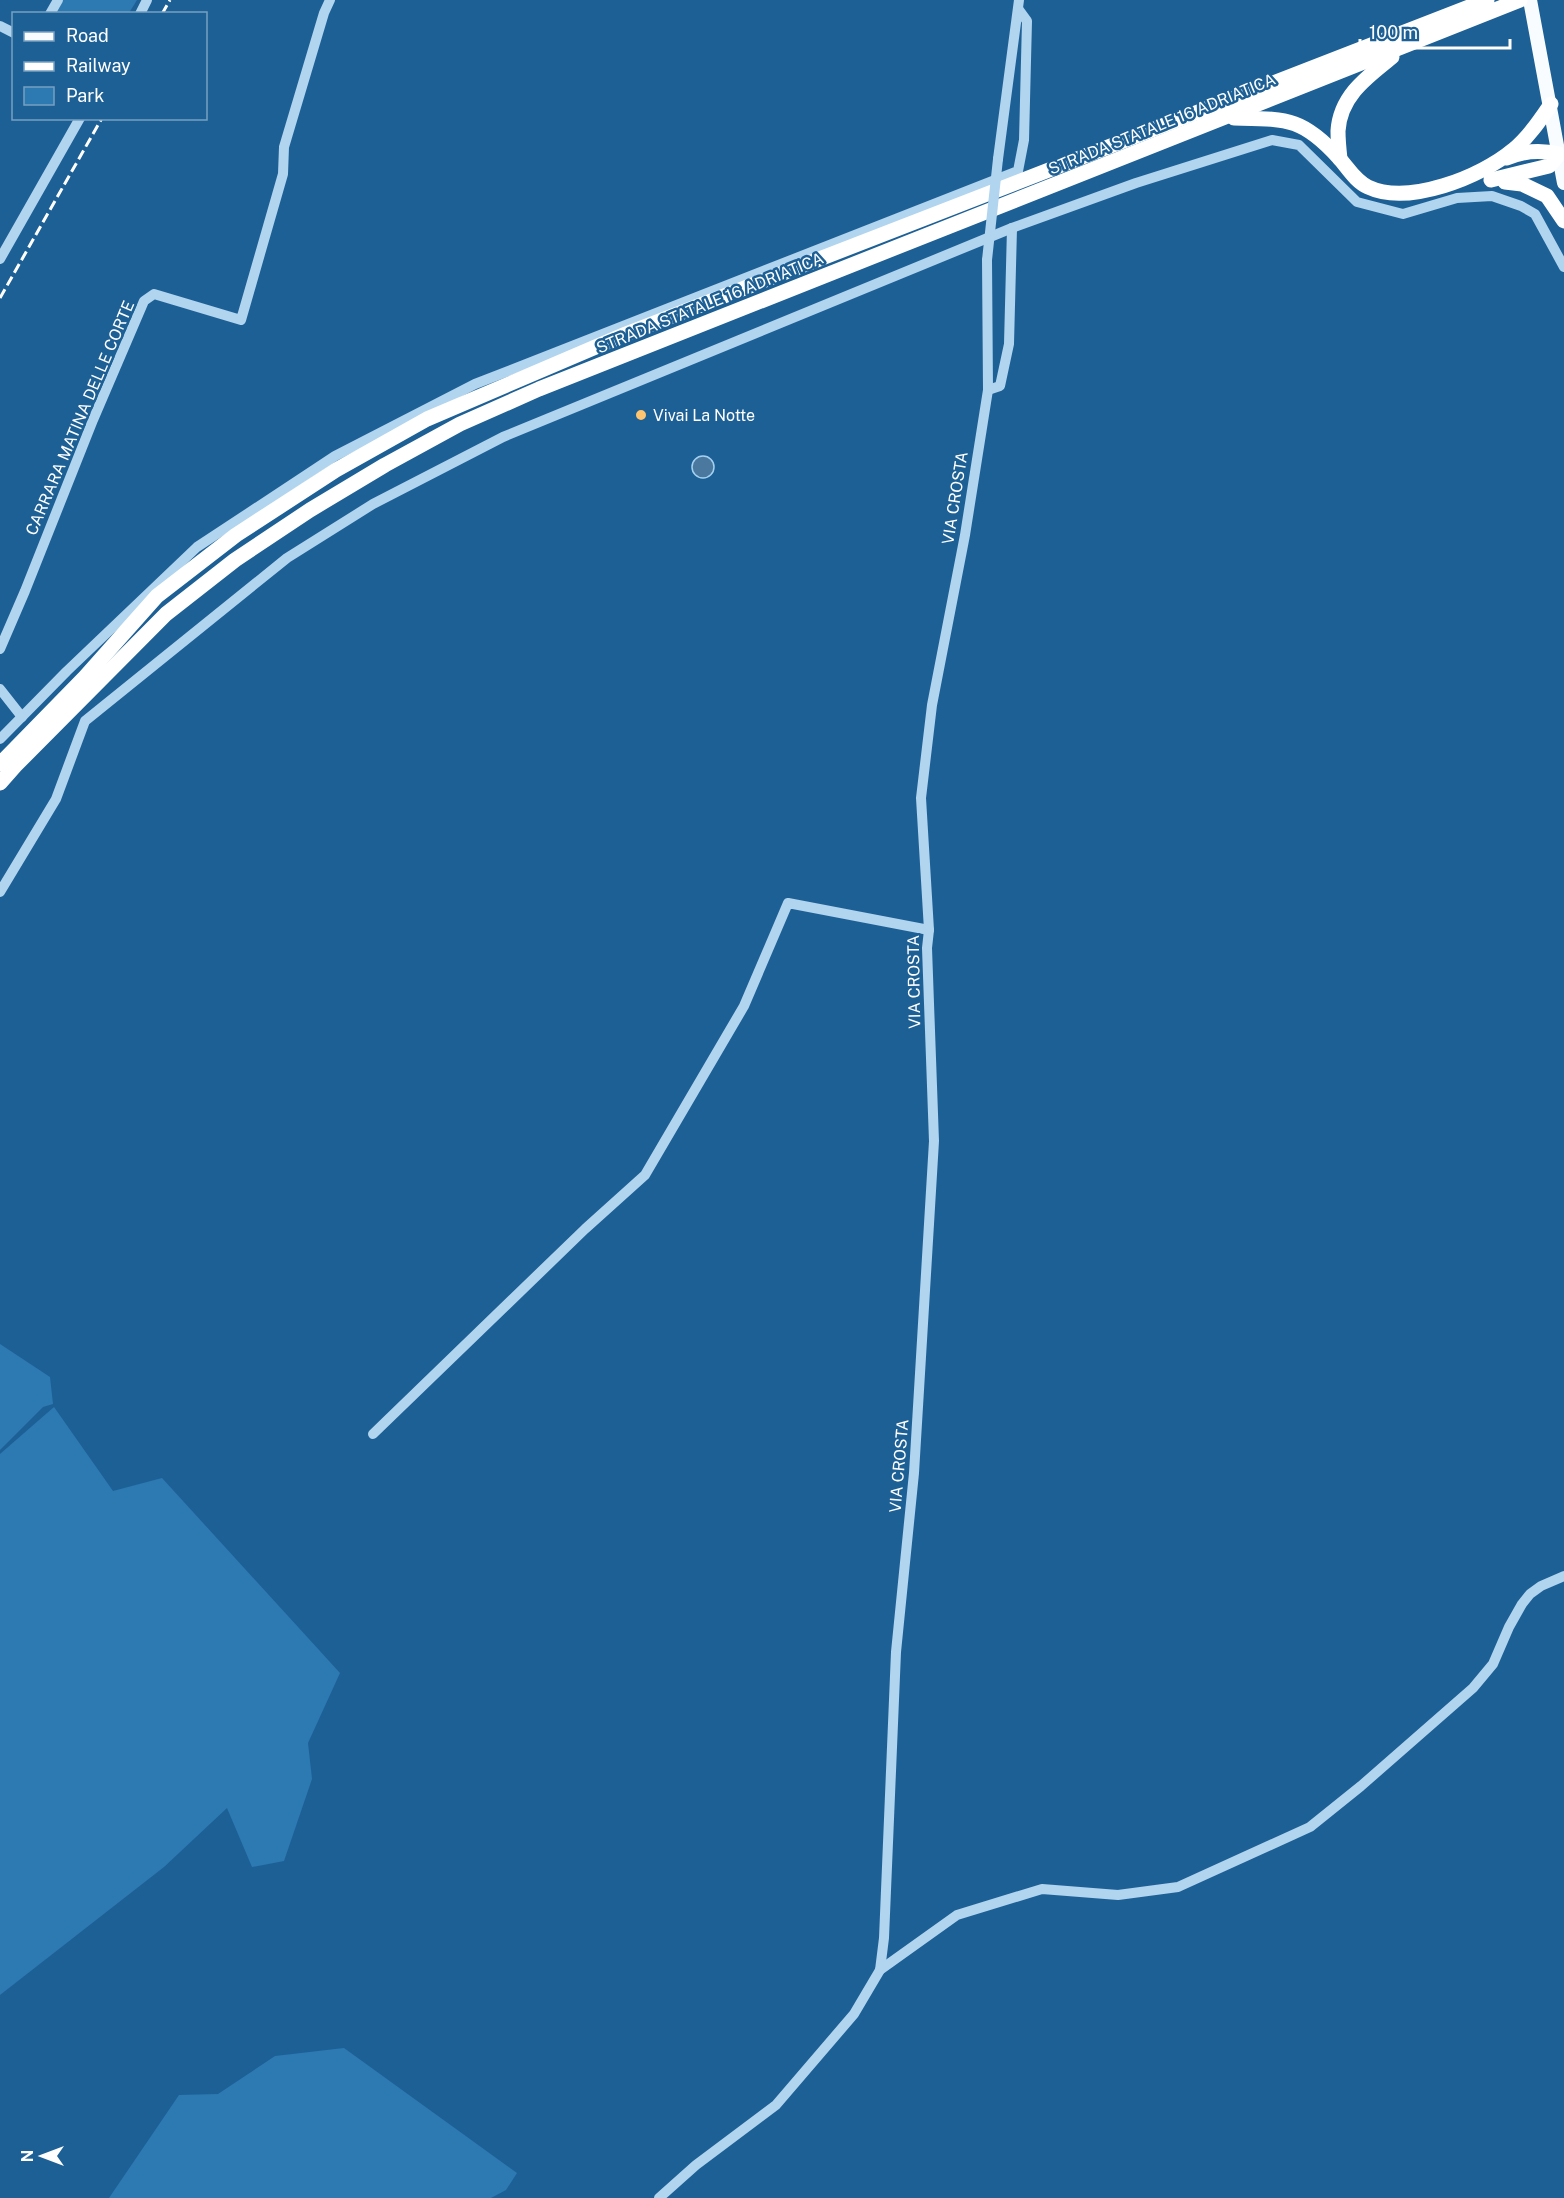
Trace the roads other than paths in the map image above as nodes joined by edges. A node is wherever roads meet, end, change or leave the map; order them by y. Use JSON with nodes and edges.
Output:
{"nodes":[{"id":1,"x":330,"y":0,"type":"edge"},
{"id":2,"x":1520,"y":0,"type":"edge"},
{"id":3,"x":1530,"y":0,"type":"edge"},
{"id":4,"x":1019,"y":5,"type":"edge"},
{"id":5,"x":1484,"y":5,"type":"edge"},
{"id":6,"x":1406,"y":46,"type":"junction"},
{"id":7,"x":1551,"y":104,"type":"junction"},
{"id":8,"x":1228,"y":118,"type":"junction"},
{"id":9,"x":79,"y":120,"type":"edge"},
{"id":10,"x":1559,"y":154,"type":"junction"},
{"id":11,"x":1340,"y":159,"type":"junction"},
{"id":12,"x":1489,"y":173,"type":"junction"},
{"id":13,"x":1564,"y":183,"type":"edge"},
{"id":14,"x":1564,"y":221,"type":"edge"},
{"id":15,"x":1012,"y":228,"type":"junction"},
{"id":16,"x":0,"y":259,"type":"edge"},
{"id":17,"x":1564,"y":267,"type":"edge"},
{"id":18,"x":988,"y":390,"type":"junction"},
{"id":19,"x":0,"y":649,"type":"edge"},
{"id":20,"x":0,"y":689,"type":"edge"},
{"id":21,"x":22,"y":717,"type":"junction"},
{"id":22,"x":0,"y":739,"type":"edge"},
{"id":23,"x":0,"y":764,"type":"edge"},
{"id":24,"x":0,"y":783,"type":"edge"},
{"id":25,"x":0,"y":892,"type":"edge"},
{"id":26,"x":929,"y":930,"type":"junction"},
{"id":27,"x":373,"y":1434,"type":"dead end"},
{"id":28,"x":1564,"y":1576,"type":"edge"},
{"id":29,"x":880,"y":1970,"type":"junction"},
{"id":30,"x":659,"y":2198,"type":"edge"}],
"edges":[{"from":1,"to":19,"type":"street","name":"CARRARA MATINA DELLE CORTE"},
{"from":2,"to":5,"type":"highway","name":"STRADA STATALE 16 ADRIATICA"},
{"from":3,"to":7,"type":"main road"},
{"from":4,"to":18,"type":"street","name":"VIA CROSTA","bridge":true},
{"from":4,"to":21,"type":"street"},
{"from":5,"to":6,"type":"highway","name":"STRADA STATALE 16 ADRIATICA"},
{"from":5,"to":23,"type":"highway","name":"STRADA STATALE 16 ADRIATICA"},
{"from":6,"to":8,"type":"highway","name":"STRADA STATALE 16 ADRIATICA"},
{"from":6,"to":11,"type":"highway"},
{"from":7,"to":10,"type":"main road"},
{"from":7,"to":12,"type":"highway"},
{"from":8,"to":11,"type":"highway"},
{"from":8,"to":24,"type":"highway","name":"STRADA STATALE 16 ADRIATICA"},
{"from":9,"to":16,"type":"street"},
{"from":10,"to":12,"type":"highway"},
{"from":10,"to":12,"type":"highway"},
{"from":10,"to":13,"type":"main road"},
{"from":11,"to":12,"type":"highway"},
{"from":12,"to":14,"type":"highway"},
{"from":15,"to":17,"type":"street"},
{"from":15,"to":18,"type":"street"},
{"from":15,"to":25,"type":"street"},
{"from":18,"to":26,"type":"street","name":"VIA CROSTA"},
{"from":20,"to":21,"type":"street"},
{"from":21,"to":22,"type":"street"},
{"from":26,"to":27,"type":"street"},
{"from":26,"to":29,"type":"street","name":"VIA CROSTA"},
{"from":28,"to":29,"type":"street"},
{"from":29,"to":30,"type":"street"}]}
